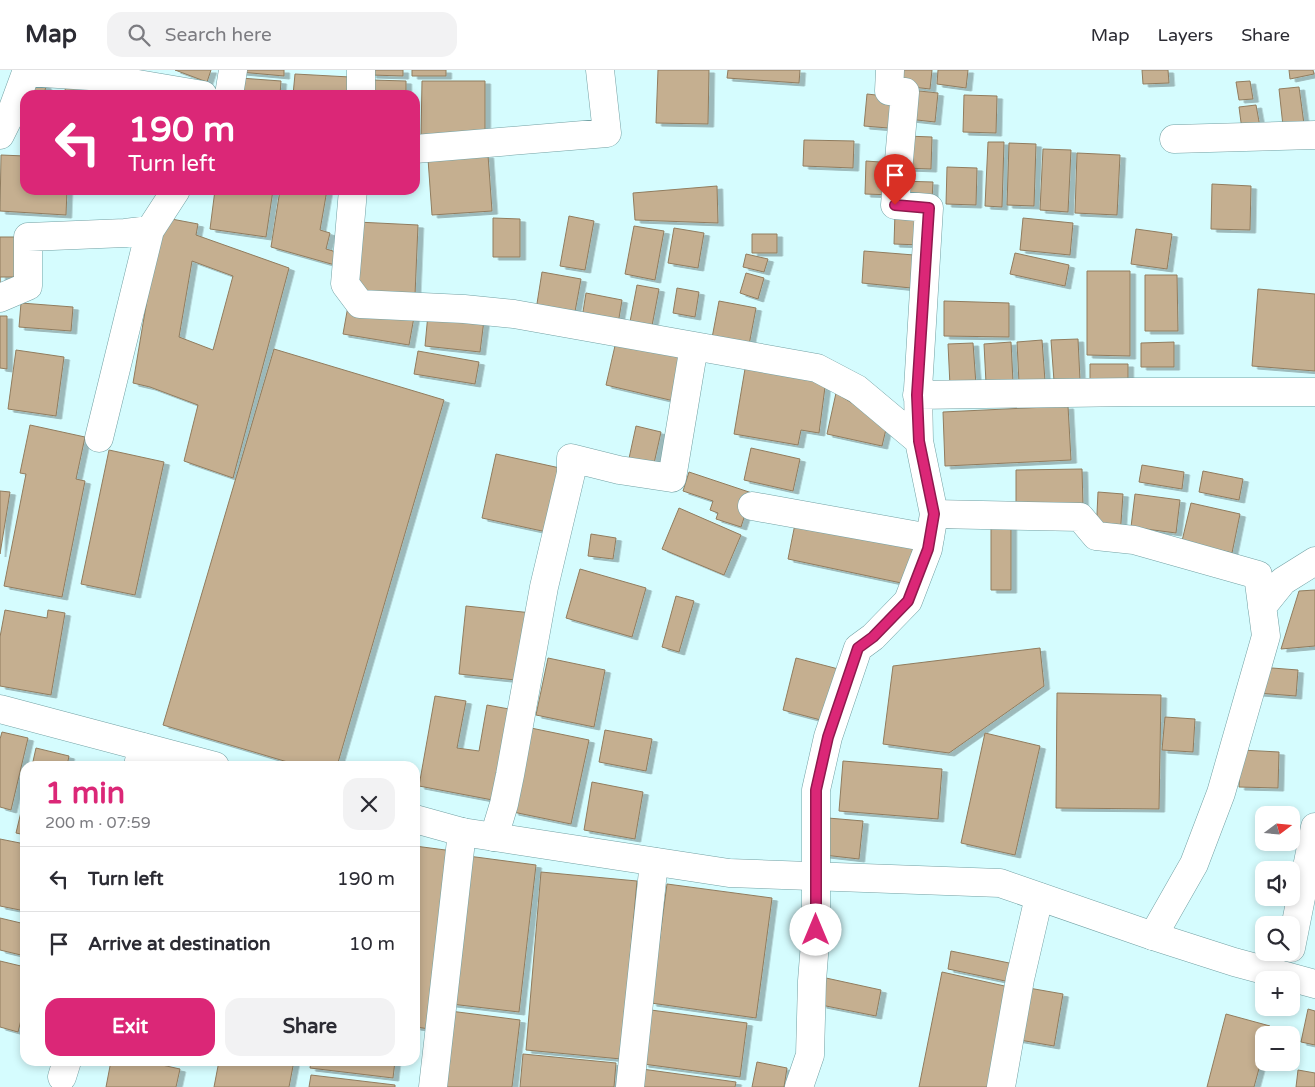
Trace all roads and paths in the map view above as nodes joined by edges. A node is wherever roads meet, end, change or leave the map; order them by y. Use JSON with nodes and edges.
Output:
{"nodes":[{"id":1,"x":233,"y":70,"type":"edge"},
{"id":2,"x":361,"y":70,"type":"edge"},
{"id":3,"x":600,"y":70,"type":"edge"},
{"id":4,"x":890,"y":70,"type":"edge"},
{"id":5,"x":27,"y":71,"type":"edge"},
{"id":6,"x":173,"y":90,"type":"edge"},
{"id":7,"x":230,"y":90,"type":"edge"},
{"id":8,"x":361,"y":90,"type":"edge"},
{"id":9,"x":1315,"y":135,"type":"edge"},
{"id":10,"x":0,"y":136,"type":"edge"},
{"id":11,"x":1174,"y":139,"type":"dead end"},
{"id":12,"x":420,"y":149,"type":"edge"},
{"id":13,"x":173,"y":195,"type":"edge"},
{"id":14,"x":353,"y":195,"type":"edge"},
{"id":15,"x":150,"y":230,"type":"junction"},
{"id":16,"x":0,"y":298,"type":"edge"},
{"id":17,"x":694,"y":346,"type":"junction"},
{"id":18,"x":1315,"y":392,"type":"edge"},
{"id":19,"x":917,"y":395,"type":"junction"},
{"id":20,"x":99,"y":438,"type":"dead end"},
{"id":21,"x":919,"y":441,"type":"junction"},
{"id":22,"x":752,"y":506,"type":"dead end"},
{"id":23,"x":932,"y":526,"type":"junction"},
{"id":24,"x":1315,"y":561,"type":"edge"},
{"id":25,"x":1262,"y":607,"type":"junction"},
{"id":26,"x":0,"y":709,"type":"edge"},
{"id":27,"x":140,"y":757,"type":"edge"},
{"id":28,"x":173,"y":761,"type":"edge"},
{"id":29,"x":420,"y":820,"type":"edge"},
{"id":30,"x":1315,"y":827,"type":"edge"},
{"id":31,"x":462,"y":832,"type":"junction"},
{"id":32,"x":494,"y":837,"type":"junction"},
{"id":33,"x":654,"y":862,"type":"junction"},
{"id":34,"x":816,"y":877,"type":"junction"},
{"id":35,"x":1040,"y":897,"type":"junction"},
{"id":36,"x":1297,"y":916,"type":"edge"},
{"id":37,"x":1154,"y":936,"type":"junction"},
{"id":38,"x":1288,"y":964,"type":"edge"},
{"id":39,"x":1315,"y":984,"type":"edge"},
{"id":40,"x":433,"y":1087,"type":"edge"},
{"id":41,"x":630,"y":1087,"type":"edge"},
{"id":42,"x":799,"y":1087,"type":"edge"},
{"id":43,"x":1001,"y":1087,"type":"edge"}],
"edges":[{"from":1,"to":7,"type":"street"},
{"from":2,"to":8,"type":"street"},
{"from":3,"to":12,"type":"street"},
{"from":4,"to":19,"type":"street"},
{"from":5,"to":6,"type":"street"},
{"from":5,"to":10,"type":"street"},
{"from":9,"to":11,"type":"street"},
{"from":13,"to":15,"type":"street"},
{"from":14,"to":17,"type":"street"},
{"from":15,"to":16,"type":"street"},
{"from":15,"to":20,"type":"street"},
{"from":17,"to":21,"type":"street"},
{"from":17,"to":32,"type":"street"},
{"from":18,"to":19,"type":"street"},
{"from":19,"to":21,"type":"street"},
{"from":21,"to":23,"type":"street"},
{"from":22,"to":23,"type":"street"},
{"from":23,"to":25,"type":"street"},
{"from":23,"to":34,"type":"street"},
{"from":24,"to":25,"type":"street"},
{"from":25,"to":37,"type":"street"},
{"from":26,"to":27,"type":"street"},
{"from":27,"to":28,"type":"street"},
{"from":29,"to":31,"type":"street"},
{"from":30,"to":36,"type":"street"},
{"from":31,"to":32,"type":"street"},
{"from":31,"to":40,"type":"street"},
{"from":32,"to":33,"type":"street"},
{"from":33,"to":34,"type":"street"},
{"from":33,"to":41,"type":"street"},
{"from":34,"to":35,"type":"street"},
{"from":34,"to":42,"type":"street"},
{"from":35,"to":37,"type":"street"},
{"from":35,"to":43,"type":"street"},
{"from":37,"to":38,"type":"street"},
{"from":38,"to":39,"type":"street"}]}
